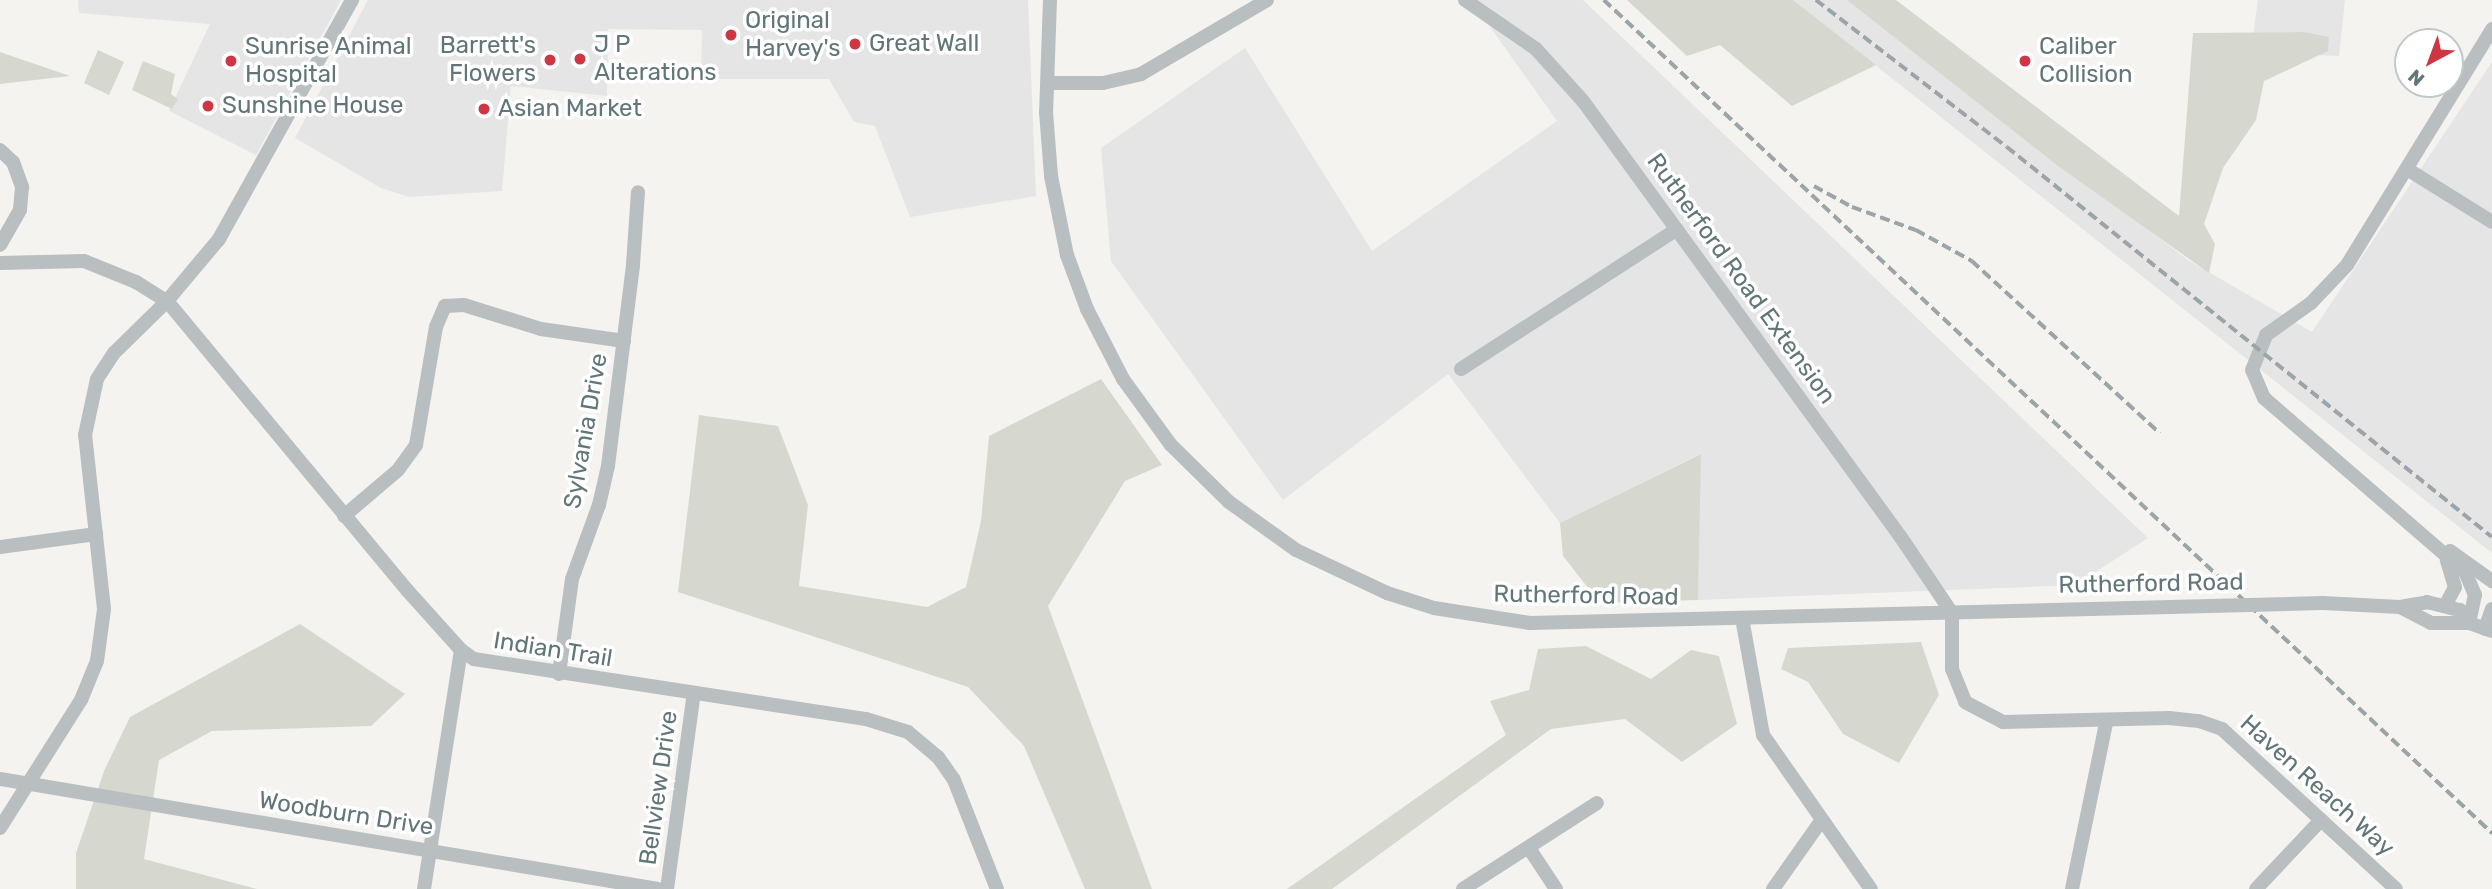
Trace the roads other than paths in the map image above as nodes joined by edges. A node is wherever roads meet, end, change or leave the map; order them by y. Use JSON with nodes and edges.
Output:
{"nodes":[{"id":1,"x":352,"y":0,"type":"edge"},
{"id":2,"x":1050,"y":0,"type":"edge"},
{"id":3,"x":1267,"y":0,"type":"edge"},
{"id":4,"x":1465,"y":0,"type":"edge"},
{"id":5,"x":2492,"y":29,"type":"edge"},
{"id":6,"x":1048,"y":83,"type":"junction"},
{"id":7,"x":0,"y":150,"type":"edge"},
{"id":8,"x":2407,"y":169,"type":"junction"},
{"id":9,"x":638,"y":192,"type":"dead end"},
{"id":10,"x":2492,"y":222,"type":"edge"},
{"id":11,"x":1677,"y":229,"type":"junction"},
{"id":12,"x":0,"y":245,"type":"edge"},
{"id":13,"x":0,"y":263,"type":"edge"},
{"id":14,"x":167,"y":301,"type":"junction"},
{"id":15,"x":624,"y":341,"type":"junction"},
{"id":16,"x":1461,"y":369,"type":"dead end"},
{"id":17,"x":344,"y":516,"type":"junction"},
{"id":18,"x":96,"y":534,"type":"junction"},
{"id":19,"x":2437,"y":544,"type":"junction"},
{"id":20,"x":0,"y":547,"type":"edge"},
{"id":21,"x":2492,"y":581,"type":"edge"},
{"id":22,"x":2445,"y":606,"type":"junction"},
{"id":23,"x":2400,"y":607,"type":"junction"},
{"id":24,"x":2492,"y":610,"type":"edge"},
{"id":25,"x":1952,"y":613,"type":"junction"},
{"id":26,"x":1742,"y":618,"type":"junction"},
{"id":27,"x":2469,"y":623,"type":"junction"},
{"id":28,"x":2489,"y":630,"type":"edge"},
{"id":29,"x":460,"y":650,"type":"junction"},
{"id":30,"x":559,"y":674,"type":"junction"},
{"id":31,"x":694,"y":693,"type":"junction"},
{"id":32,"x":2106,"y":723,"type":"junction"},
{"id":33,"x":0,"y":779,"type":"edge"},
{"id":34,"x":26,"y":786,"type":"junction"},
{"id":35,"x":1597,"y":803,"type":"dead end"},
{"id":36,"x":2321,"y":820,"type":"junction"},
{"id":37,"x":1821,"y":821,"type":"junction"},
{"id":38,"x":0,"y":828,"type":"edge"},
{"id":39,"x":1529,"y":848,"type":"junction"},
{"id":40,"x":429,"y":850,"type":"junction"},
{"id":41,"x":424,"y":889,"type":"edge"},
{"id":42,"x":658,"y":889,"type":"edge"},
{"id":43,"x":667,"y":889,"type":"edge"},
{"id":44,"x":997,"y":889,"type":"edge"},
{"id":45,"x":1463,"y":889,"type":"edge"},
{"id":46,"x":1556,"y":889,"type":"edge"},
{"id":47,"x":1773,"y":889,"type":"edge"},
{"id":48,"x":1871,"y":889,"type":"edge"},
{"id":49,"x":2072,"y":889,"type":"edge"},
{"id":50,"x":2256,"y":889,"type":"edge"},
{"id":51,"x":2396,"y":889,"type":"edge"}],
"edges":[{"from":1,"to":14,"type":"street"},
{"from":2,"to":6,"type":"street","name":"Rutherford Road"},
{"from":3,"to":6,"type":"street"},
{"from":4,"to":11,"type":"street","name":"Rutherford Road Extension"},
{"from":5,"to":8,"type":"street"},
{"from":6,"to":26,"type":"street","name":"Rutherford Road"},
{"from":7,"to":12,"type":"street"},
{"from":8,"to":10,"type":"street"},
{"from":8,"to":19,"type":"street"},
{"from":9,"to":15,"type":"street","name":"Sylvania Drive"},
{"from":11,"to":16,"type":"street"},
{"from":11,"to":25,"type":"street","name":"Rutherford Road Extension"},
{"from":13,"to":14,"type":"street","name":"Indian Trail"},
{"from":14,"to":17,"type":"street","name":"Indian Trail"},
{"from":14,"to":18,"type":"street"},
{"from":15,"to":17,"type":"street"},
{"from":15,"to":30,"type":"street","name":"Sylvania Drive"},
{"from":17,"to":29,"type":"street","name":"Indian Trail"},
{"from":18,"to":20,"type":"street"},
{"from":18,"to":34,"type":"street"},
{"from":19,"to":21,"type":"street"},
{"from":19,"to":22,"type":"street"},
{"from":19,"to":27,"type":"street"},
{"from":22,"to":23,"type":"street","name":"Rutherford Road"},
{"from":22,"to":27,"type":"street","name":"Rutherford Road"},
{"from":23,"to":25,"type":"street","name":"Rutherford Road","bridge":true},
{"from":23,"to":27,"type":"street","name":"Rutherford Road"},
{"from":24,"to":28,"type":"street"},
{"from":25,"to":26,"type":"street","name":"Rutherford Road"},
{"from":25,"to":32,"type":"street","name":"Haven Reach Way"},
{"from":26,"to":37,"type":"street"},
{"from":27,"to":28,"type":"street","name":"Rutherford Road"},
{"from":29,"to":30,"type":"street","name":"Indian Trail"},
{"from":29,"to":40,"type":"street"},
{"from":30,"to":31,"type":"street","name":"Indian Trail"},
{"from":31,"to":43,"type":"street","name":"Bellview Drive"},
{"from":31,"to":44,"type":"street","name":"Indian Trail"},
{"from":32,"to":36,"type":"street","name":"Haven Reach Way"},
{"from":32,"to":49,"type":"street"},
{"from":33,"to":34,"type":"street","name":"Woodburn Drive"},
{"from":34,"to":38,"type":"street"},
{"from":34,"to":40,"type":"street","name":"Woodburn Drive"},
{"from":35,"to":39,"type":"street"},
{"from":36,"to":50,"type":"street"},
{"from":36,"to":51,"type":"street","name":"Haven Reach Way"},
{"from":37,"to":47,"type":"street"},
{"from":37,"to":48,"type":"street"},
{"from":39,"to":45,"type":"street"},
{"from":39,"to":46,"type":"street"},
{"from":40,"to":41,"type":"street"},
{"from":40,"to":42,"type":"street","name":"Woodburn Drive"}]}
